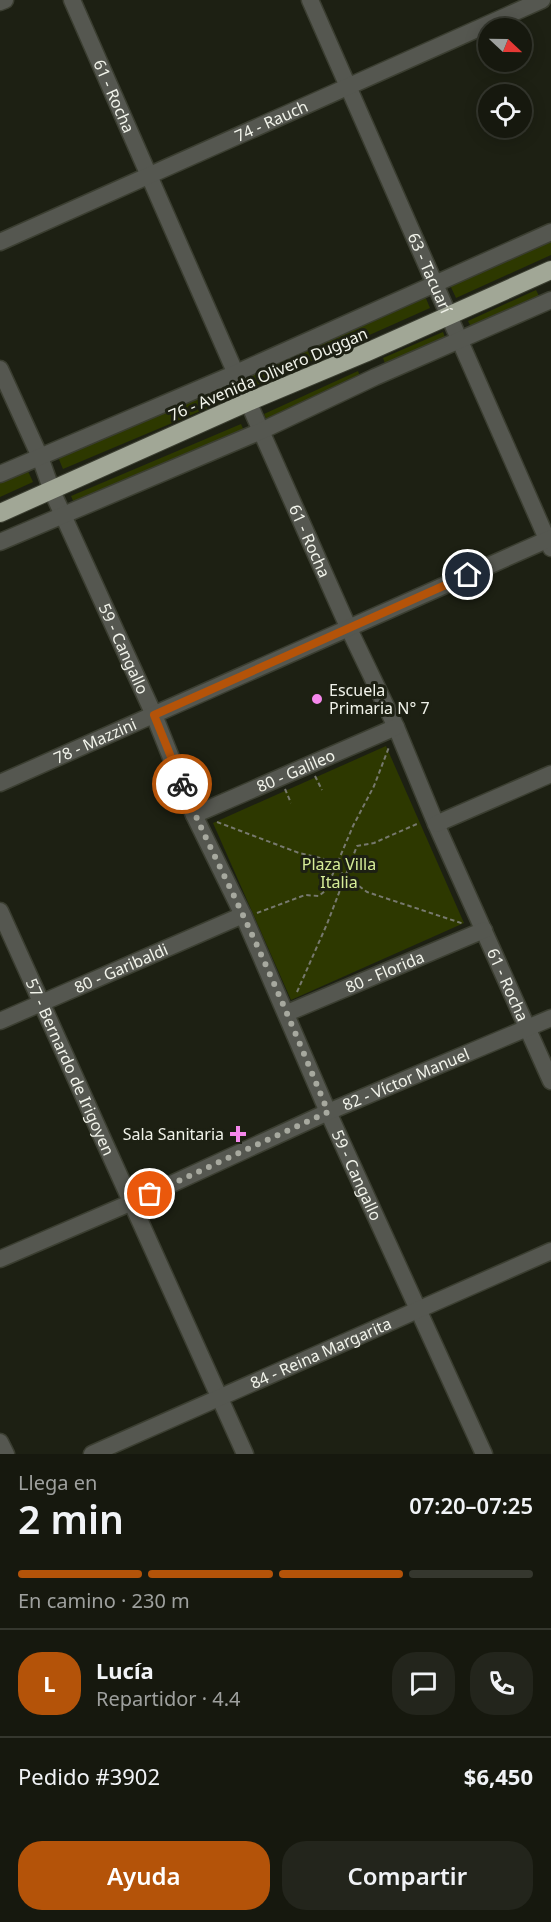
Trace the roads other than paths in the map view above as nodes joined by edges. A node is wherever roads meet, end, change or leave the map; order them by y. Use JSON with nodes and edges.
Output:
{"nodes":[{"id":1,"x":6,"y":0,"type":"edge"},
{"id":2,"x":72,"y":0,"type":"edge"},
{"id":3,"x":310,"y":0,"type":"edge"},
{"id":4,"x":542,"y":0,"type":"edge"},
{"id":5,"x":0,"y":2,"type":"edge"},
{"id":6,"x":347,"y":86,"type":"junction"},
{"id":7,"x":149,"y":176,"type":"junction"},
{"id":8,"x":551,"y":232,"type":"edge"},
{"id":9,"x":0,"y":242,"type":"edge"},
{"id":10,"x":544,"y":273,"type":"edge"},
{"id":11,"x":435,"y":284,"type":"junction"},
{"id":12,"x":550,"y":301,"type":"edge"},
{"id":13,"x":450,"y":315,"type":"junction"},
{"id":14,"x":459,"y":340,"type":"junction"},
{"id":15,"x":365,"y":353,"type":"junction"},
{"id":16,"x":0,"y":369,"type":"edge"},
{"id":17,"x":236,"y":373,"type":"junction"},
{"id":18,"x":375,"y":377,"type":"junction"},
{"id":19,"x":248,"y":402,"type":"junction"},
{"id":20,"x":261,"y":431,"type":"junction"},
{"id":21,"x":40,"y":457,"type":"junction"},
{"id":22,"x":0,"y":474,"type":"edge"},
{"id":23,"x":52,"y":491,"type":"junction"},
{"id":24,"x":0,"y":513,"type":"edge"},
{"id":25,"x":64,"y":514,"type":"junction"},
{"id":26,"x":0,"y":542,"type":"edge"},
{"id":27,"x":550,"y":542,"type":"edge"},
{"id":28,"x":349,"y":629,"type":"junction"},
{"id":29,"x":154,"y":715,"type":"junction"},
{"id":30,"x":396,"y":727,"type":"junction"},
{"id":31,"x":551,"y":774,"type":"edge"},
{"id":32,"x":0,"y":783,"type":"edge"},
{"id":33,"x":194,"y":815,"type":"junction"},
{"id":34,"x":434,"y":821,"type":"junction"},
{"id":35,"x":0,"y":910,"type":"edge"},
{"id":36,"x":244,"y":916,"type":"junction"},
{"id":37,"x":484,"y":930,"type":"junction"},
{"id":38,"x":41,"y":1003,"type":"junction"},
{"id":39,"x":288,"y":1012,"type":"junction"},
{"id":40,"x":551,"y":1018,"type":"edge"},
{"id":41,"x":0,"y":1021,"type":"edge"},
{"id":42,"x":528,"y":1028,"type":"junction"},
{"id":43,"x":551,"y":1081,"type":"edge"},
{"id":44,"x":328,"y":1112,"type":"junction"},
{"id":45,"x":130,"y":1203,"type":"junction"},
{"id":46,"x":551,"y":1251,"type":"edge"},
{"id":47,"x":0,"y":1259,"type":"edge"},
{"id":48,"x":418,"y":1309,"type":"junction"},
{"id":49,"x":220,"y":1397,"type":"junction"},
{"id":50,"x":0,"y":1442,"type":"edge"},
{"id":51,"x":6,"y":1454,"type":"edge"},
{"id":52,"x":92,"y":1454,"type":"edge"},
{"id":53,"x":245,"y":1454,"type":"edge"},
{"id":54,"x":484,"y":1454,"type":"edge"}],
"edges":[{"from":1,"to":5,"type":"street"},
{"from":2,"to":7,"type":"street","name":"61 - Rocha"},
{"from":3,"to":6,"type":"street","name":"63 - Tacuarí"},
{"from":4,"to":6,"type":"street","name":"74 - Rauch"},
{"from":6,"to":7,"type":"street","name":"74 - Rauch"},
{"from":6,"to":11,"type":"street","name":"63 - Tacuarí"},
{"from":7,"to":9,"type":"street","name":"74 - Rauch"},
{"from":7,"to":17,"type":"street","name":"61 - Rocha"},
{"from":8,"to":11,"type":"street","name":"76 - Avenida Olivero Duggan"},
{"from":10,"to":12,"type":"street"},
{"from":10,"to":13,"type":"highway","name":"76 - Avenida Olivero Duggan"},
{"from":11,"to":13,"type":"street","name":"63 - Tacuarí"},
{"from":11,"to":17,"type":"street","name":"76 - Avenida Olivero Duggan"},
{"from":12,"to":14,"type":"street"},
{"from":13,"to":14,"type":"street","name":"63 - Tacuarí"},
{"from":13,"to":15,"type":"highway","name":"76 - Avenida Olivero Duggan"},
{"from":14,"to":18,"type":"street"},
{"from":14,"to":27,"type":"street","name":"63 - Tacuarí"},
{"from":15,"to":18,"type":"street"},
{"from":15,"to":19,"type":"highway","name":"76 - Avenida Olivero Duggan"},
{"from":16,"to":21,"type":"street","name":"59 - Cangallo"},
{"from":17,"to":19,"type":"street","name":"61 - Rocha"},
{"from":17,"to":21,"type":"street","name":"76 - Avenida Olivero Duggan"},
{"from":18,"to":20,"type":"street"},
{"from":19,"to":20,"type":"street","name":"61 - Rocha"},
{"from":19,"to":23,"type":"highway","name":"76 - Avenida Olivero Duggan"},
{"from":20,"to":25,"type":"street"},
{"from":20,"to":28,"type":"street","name":"61 - Rocha"},
{"from":21,"to":22,"type":"street","name":"76 - Avenida Olivero Duggan"},
{"from":21,"to":23,"type":"street","name":"59 - Cangallo"},
{"from":23,"to":24,"type":"highway","name":"76 - Avenida Olivero Duggan"},
{"from":23,"to":25,"type":"street","name":"59 - Cangallo"},
{"from":25,"to":26,"type":"street"},
{"from":25,"to":29,"type":"street","name":"59 - Cangallo"},
{"from":27,"to":28,"type":"street","name":"78 - Mazzini"},
{"from":28,"to":29,"type":"street","name":"78 - Mazzini"},
{"from":28,"to":30,"type":"street","name":"61 - Rocha"},
{"from":29,"to":32,"type":"street","name":"78 - Mazzini"},
{"from":29,"to":33,"type":"street","name":"59 - Cangallo"},
{"from":30,"to":33,"type":"street","name":"80 - Galileo"},
{"from":30,"to":34,"type":"street","name":"61 - Rocha"},
{"from":31,"to":34,"type":"street"},
{"from":33,"to":36,"type":"street","name":"59 - Cangallo"},
{"from":34,"to":37,"type":"street","name":"61 - Rocha"},
{"from":35,"to":38,"type":"street","name":"57 - Bernardo de Irigoyen"},
{"from":36,"to":38,"type":"street","name":"80 - Garibaldi"},
{"from":36,"to":39,"type":"street","name":"59 - Cangallo"},
{"from":37,"to":39,"type":"street","name":"80 - Florida"},
{"from":37,"to":42,"type":"street","name":"61 - Rocha"},
{"from":38,"to":41,"type":"street","name":"80 - Garibaldi"},
{"from":38,"to":45,"type":"street","name":"57 - Bernardo de Irigoyen"},
{"from":39,"to":44,"type":"street","name":"59 - Cangallo"},
{"from":40,"to":42,"type":"street","name":"82 - Víctor Manuel"},
{"from":42,"to":43,"type":"street","name":"61 - Rocha"},
{"from":42,"to":44,"type":"street","name":"82 - Víctor Manuel"},
{"from":44,"to":45,"type":"street","name":"82 - Víctor Manuel"},
{"from":44,"to":48,"type":"street","name":"59 - Cangallo"},
{"from":45,"to":47,"type":"street","name":"82 - Víctor Manuel"},
{"from":45,"to":49,"type":"street","name":"57 - Bernardo de Irigoyen"},
{"from":46,"to":48,"type":"street","name":"84 - Reina Margarita"},
{"from":48,"to":49,"type":"street","name":"84 - Reina Margarita"},
{"from":48,"to":54,"type":"street","name":"59 - Cangallo"},
{"from":49,"to":52,"type":"street","name":"84 - Reina Margarita"},
{"from":49,"to":53,"type":"street","name":"57 - Bernardo de Irigoyen"},
{"from":50,"to":51,"type":"street"}]}
